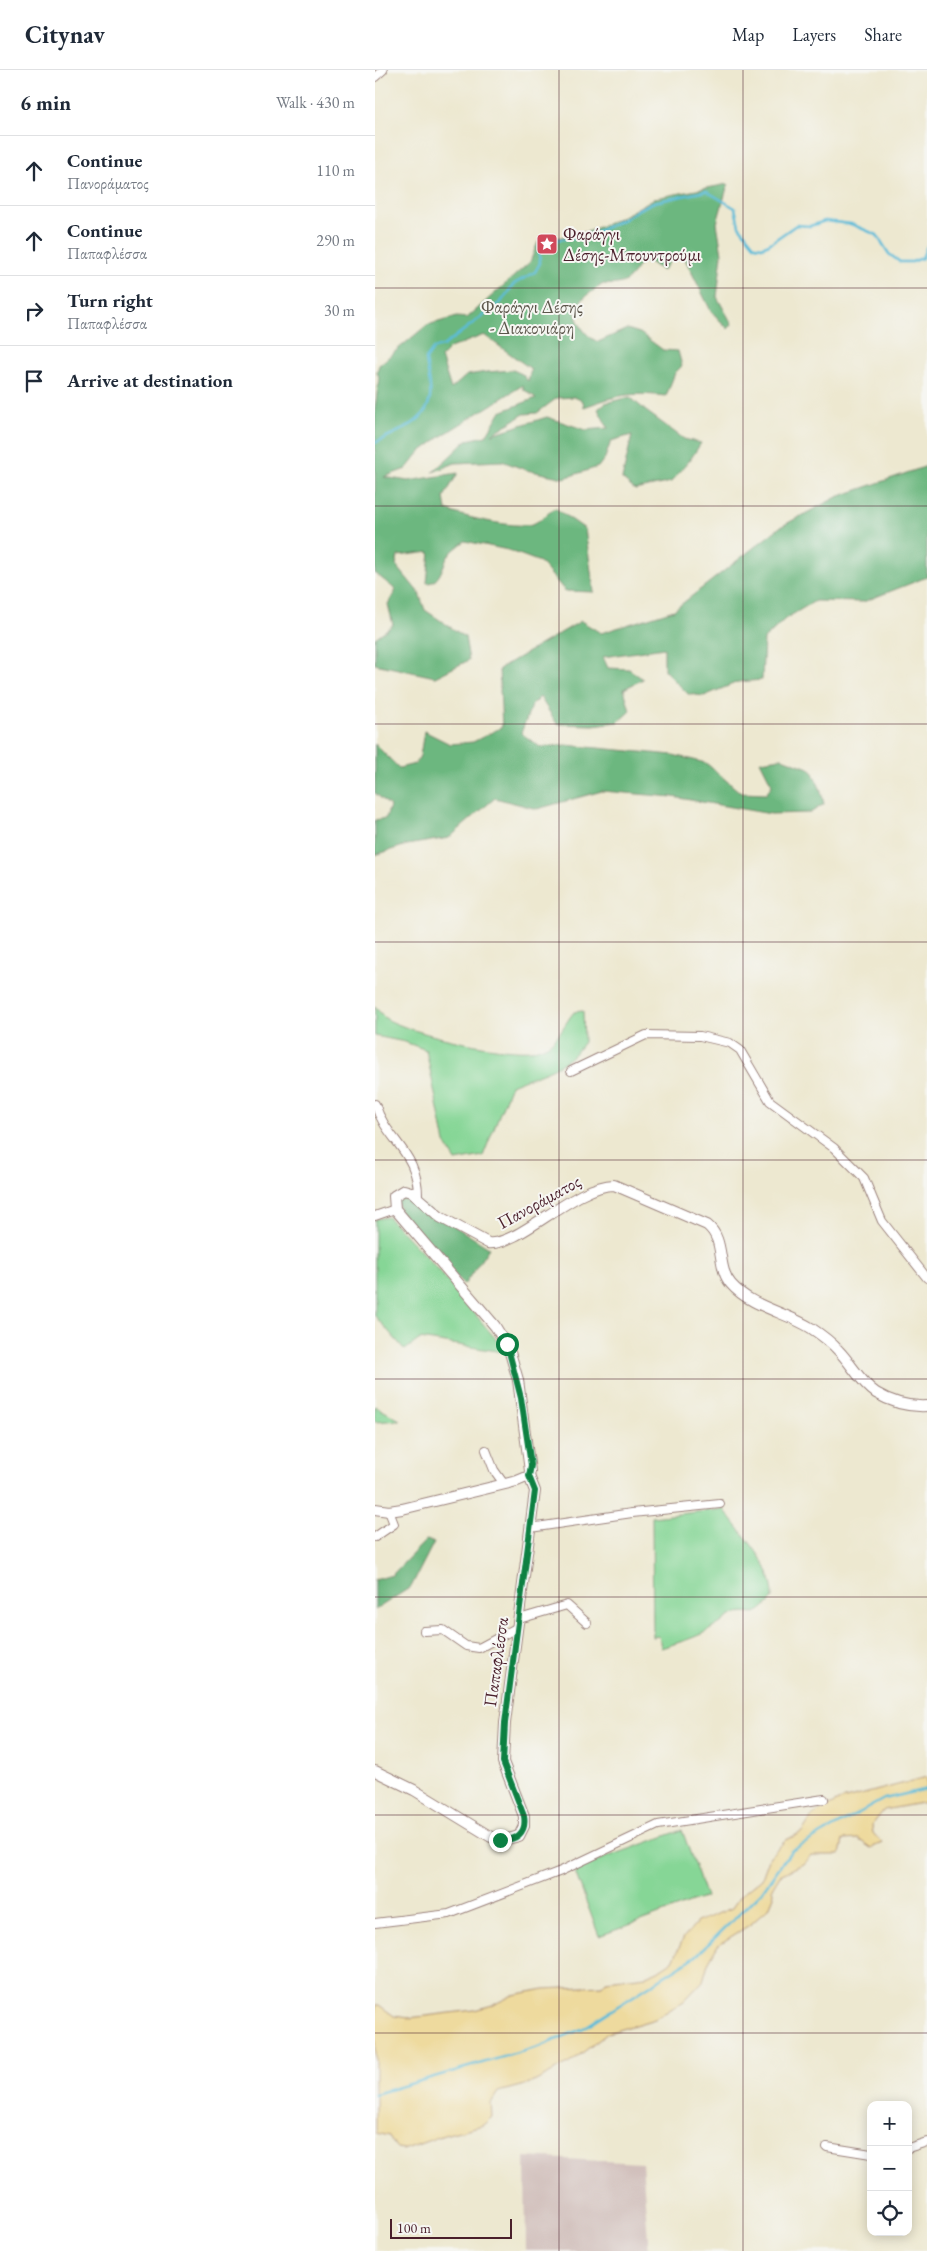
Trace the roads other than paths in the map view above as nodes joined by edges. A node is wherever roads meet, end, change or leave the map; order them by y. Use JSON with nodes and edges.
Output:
{"nodes":[{"id":1,"x":383,"y":70,"type":"edge"},
{"id":2,"x":375,"y":77,"type":"edge"},
{"id":3,"x":571,"y":1071,"type":"dead end"},
{"id":4,"x":375,"y":1104,"type":"edge"},
{"id":5,"x":418,"y":1197,"type":"junction"},
{"id":6,"x":395,"y":1209,"type":"junction"},
{"id":7,"x":375,"y":1216,"type":"edge"},
{"id":8,"x":927,"y":1278,"type":"edge"},
{"id":9,"x":927,"y":1406,"type":"edge"},
{"id":10,"x":486,"y":1450,"type":"dead end"},
{"id":11,"x":529,"y":1476,"type":"junction"},
{"id":12,"x":504,"y":1484,"type":"junction"},
{"id":13,"x":720,"y":1504,"type":"dead end"},
{"id":14,"x":375,"y":1509,"type":"edge"},
{"id":15,"x":389,"y":1511,"type":"junction"},
{"id":16,"x":530,"y":1528,"type":"junction"},
{"id":17,"x":375,"y":1537,"type":"edge"},
{"id":18,"x":518,"y":1623,"type":"junction"},
{"id":19,"x":587,"y":1623,"type":"dead end"},
{"id":20,"x":424,"y":1631,"type":"dead end"},
{"id":21,"x":375,"y":1770,"type":"edge"},
{"id":22,"x":824,"y":1799,"type":"dead end"},
{"id":23,"x":375,"y":1923,"type":"edge"},
{"id":24,"x":927,"y":2142,"type":"edge"},
{"id":25,"x":827,"y":2147,"type":"dead end"},
{"id":26,"x":912,"y":2147,"type":"edge"},
{"id":27,"x":867,"y":2153,"type":"edge"}],
"edges":[{"from":1,"to":2,"type":"street"},
{"from":3,"to":8,"type":"street"},
{"from":4,"to":5,"type":"street"},
{"from":5,"to":6,"type":"main road"},
{"from":5,"to":9,"type":"main road","name":"Πανοράματος"},
{"from":6,"to":7,"type":"street"},
{"from":6,"to":11,"type":"main road"},
{"from":10,"to":12,"type":"street"},
{"from":11,"to":12,"type":"main road"},
{"from":11,"to":16,"type":"main road","name":"Παπαφλέσσα"},
{"from":12,"to":15,"type":"main road"},
{"from":13,"to":16,"type":"street"},
{"from":14,"to":15,"type":"main road"},
{"from":15,"to":17,"type":"street"},
{"from":16,"to":18,"type":"main road","name":"Παπαφλέσσα"},
{"from":18,"to":19,"type":"street"},
{"from":18,"to":20,"type":"street"},
{"from":18,"to":21,"type":"main road","name":"Παπαφλέσσα"},
{"from":22,"to":23,"type":"street"},
{"from":24,"to":26,"type":"street"},
{"from":25,"to":27,"type":"street"}]}
